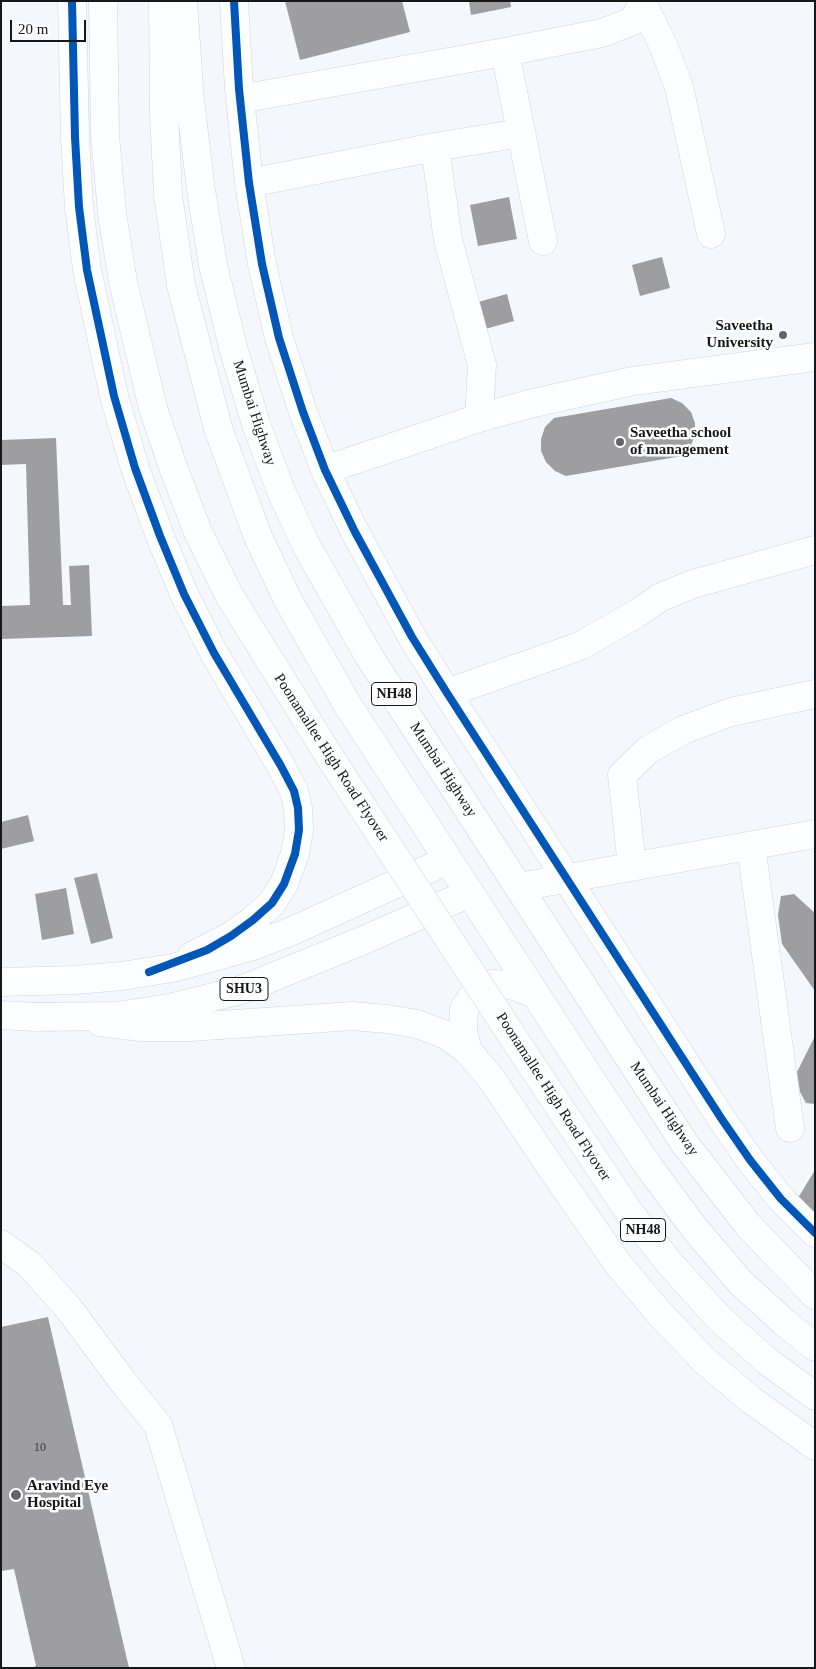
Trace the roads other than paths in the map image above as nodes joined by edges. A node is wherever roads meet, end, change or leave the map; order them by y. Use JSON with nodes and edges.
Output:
{"nodes":[{"id":1,"x":72,"y":1,"type":"edge"},
{"id":2,"x":103,"y":1,"type":"edge"},
{"id":3,"x":163,"y":1,"type":"edge"},
{"id":4,"x":183,"y":1,"type":"edge"},
{"id":5,"x":234,"y":1,"type":"edge"},
{"id":6,"x":644,"y":2,"type":"edge"},
{"id":7,"x":505,"y":52,"type":"junction"},
{"id":8,"x":240,"y":99,"type":"junction"},
{"id":9,"x":520,"y":133,"type":"junction"},
{"id":10,"x":436,"y":147,"type":"junction"},
{"id":11,"x":249,"y":183,"type":"junction"},
{"id":12,"x":711,"y":234,"type":"dead end"},
{"id":13,"x":543,"y":241,"type":"dead end"},
{"id":14,"x":815,"y":357,"type":"edge"},
{"id":15,"x":479,"y":418,"type":"junction"},
{"id":16,"x":325,"y":470,"type":"junction"},
{"id":17,"x":815,"y":550,"type":"edge"},
{"id":18,"x":447,"y":693,"type":"junction"},
{"id":19,"x":815,"y":694,"type":"edge"},
{"id":20,"x":815,"y":834,"type":"edge"},
{"id":21,"x":751,"y":846,"type":"junction"},
{"id":22,"x":448,"y":860,"type":"junction"},
{"id":23,"x":632,"y":866,"type":"junction"},
{"id":24,"x":568,"y":880,"type":"junction"},
{"id":25,"x":519,"y":888,"type":"junction"},
{"id":26,"x":470,"y":893,"type":"junction"},
{"id":27,"x":149,"y":972,"type":"junction"},
{"id":28,"x":1,"y":982,"type":"edge"},
{"id":29,"x":536,"y":994,"type":"junction"},
{"id":30,"x":1,"y":1015,"type":"edge"},
{"id":31,"x":60,"y":1017,"type":"junction"},
{"id":32,"x":468,"y":1051,"type":"junction"},
{"id":33,"x":790,"y":1128,"type":"dead end"},
{"id":34,"x":815,"y":1233,"type":"edge"},
{"id":35,"x":1,"y":1244,"type":"edge"},
{"id":36,"x":815,"y":1295,"type":"edge"},
{"id":37,"x":815,"y":1347,"type":"edge"},
{"id":38,"x":815,"y":1396,"type":"edge"},
{"id":39,"x":815,"y":1446,"type":"edge"},
{"id":40,"x":231,"y":1668,"type":"edge"}],
"edges":[{"from":1,"to":27,"type":"main road"},
{"from":2,"to":38,"type":"main road","name":"Poonamallee High Road Flyover","number":"NH48","bridge":true},
{"from":3,"to":22,"type":"main road"},
{"from":4,"to":25,"type":"main road","name":"Mumbai Highway","number":"NH48"},
{"from":5,"to":8,"type":"main road"},
{"from":6,"to":7,"type":"main road"},
{"from":6,"to":12,"type":"main road"},
{"from":7,"to":8,"type":"main road"},
{"from":7,"to":9,"type":"main road"},
{"from":8,"to":11,"type":"main road"},
{"from":9,"to":10,"type":"main road"},
{"from":9,"to":13,"type":"main road"},
{"from":10,"to":11,"type":"main road"},
{"from":10,"to":15,"type":"main road"},
{"from":11,"to":16,"type":"main road"},
{"from":14,"to":15,"type":"main road"},
{"from":15,"to":16,"type":"main road"},
{"from":16,"to":18,"type":"main road"},
{"from":17,"to":18,"type":"main road"},
{"from":18,"to":24,"type":"main road"},
{"from":19,"to":23,"type":"main road"},
{"from":20,"to":21,"type":"main road"},
{"from":21,"to":23,"type":"main road"},
{"from":21,"to":33,"type":"main road"},
{"from":22,"to":26,"type":"main road"},
{"from":22,"to":27,"type":"main road","number":"SHU3"},
{"from":23,"to":24,"type":"main road"},
{"from":24,"to":25,"type":"main road"},
{"from":24,"to":34,"type":"main road"},
{"from":25,"to":36,"type":"main road","name":"Mumbai Highway","number":"NH48"},
{"from":26,"to":29,"type":"main road"},
{"from":26,"to":31,"type":"main road","number":"SHU3"},
{"from":27,"to":28,"type":"main road","number":"SHU3"},
{"from":29,"to":32,"type":"main road"},
{"from":29,"to":37,"type":"main road"},
{"from":30,"to":31,"type":"main road","number":"SHU3"},
{"from":31,"to":32,"type":"main road"},
{"from":32,"to":39,"type":"main road"},
{"from":35,"to":40,"type":"main road"}]}
